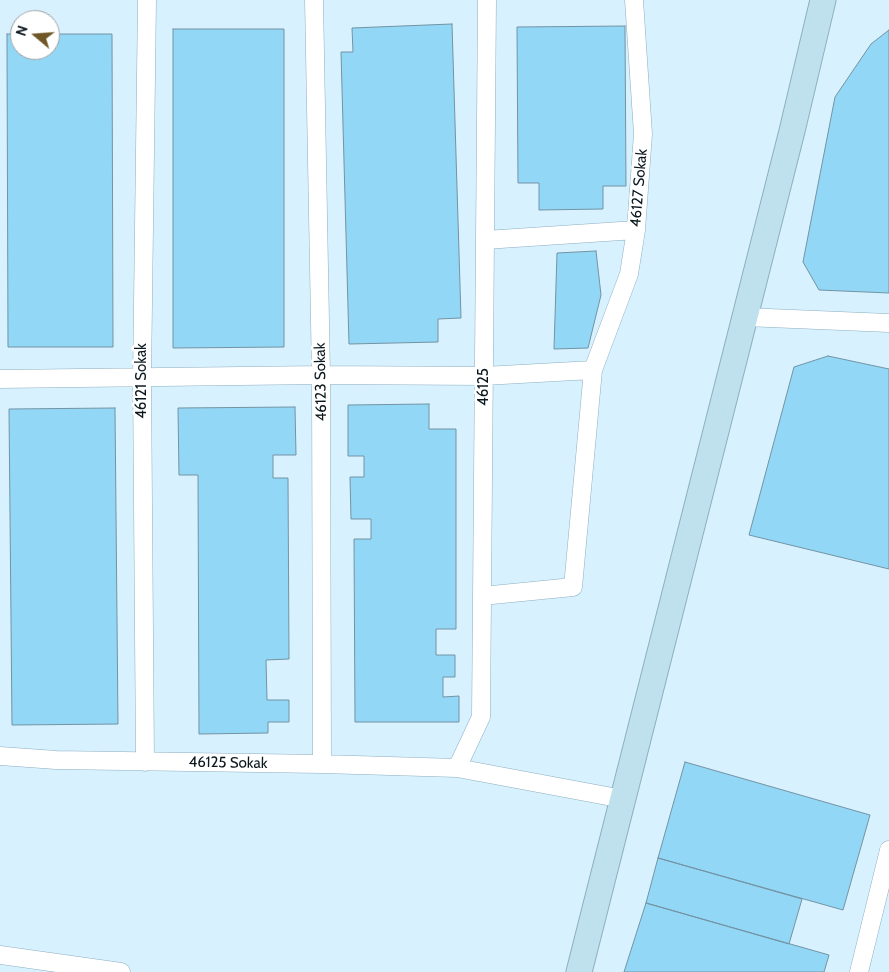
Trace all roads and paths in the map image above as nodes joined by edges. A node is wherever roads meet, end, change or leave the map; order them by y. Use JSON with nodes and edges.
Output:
{"nodes":[{"id":1,"x":147,"y":0,"type":"edge"},
{"id":2,"x":314,"y":0,"type":"edge"},
{"id":3,"x":487,"y":0,"type":"edge"},
{"id":4,"x":634,"y":0,"type":"edge"},
{"id":5,"x":823,"y":0,"type":"edge"},
{"id":6,"x":636,"y":230,"type":"junction"},
{"id":7,"x":485,"y":240,"type":"junction"},
{"id":8,"x":745,"y":317,"type":"junction"},
{"id":9,"x":889,"y":323,"type":"edge"},
{"id":10,"x":594,"y":370,"type":"junction"},
{"id":11,"x":321,"y":375,"type":"junction"},
{"id":12,"x":484,"y":376,"type":"junction"},
{"id":13,"x":142,"y":378,"type":"junction"},
{"id":14,"x":0,"y":379,"type":"edge"},
{"id":15,"x":482,"y":596,"type":"junction"},
{"id":16,"x":0,"y":756,"type":"edge"},
{"id":17,"x":145,"y":762,"type":"junction"},
{"id":18,"x":322,"y":764,"type":"junction"},
{"id":19,"x":457,"y":768,"type":"junction"},
{"id":20,"x":623,"y":799,"type":"junction"},
{"id":21,"x":889,"y":850,"type":"edge"},
{"id":22,"x":0,"y":955,"type":"edge"},
{"id":23,"x":121,"y":972,"type":"edge"},
{"id":24,"x":579,"y":972,"type":"edge"},
{"id":25,"x":859,"y":972,"type":"edge"}],
"edges":[{"from":1,"to":13,"type":"street","name":"46121 Sokak"},
{"from":2,"to":11,"type":"street","name":"46123 Sokak"},
{"from":3,"to":7,"type":"street","name":"46125"},
{"from":4,"to":6,"type":"street","name":"46127 Sokak"},
{"from":5,"to":8,"type":"street"},
{"from":6,"to":7,"type":"street"},
{"from":6,"to":10,"type":"street","name":"46127 Sokak"},
{"from":7,"to":12,"type":"street","name":"46125"},
{"from":8,"to":9,"type":"street"},
{"from":8,"to":20,"type":"street"},
{"from":10,"to":12,"type":"street"},
{"from":10,"to":15,"type":"street","name":"46127 Sokak"},
{"from":11,"to":12,"type":"street"},
{"from":11,"to":13,"type":"street"},
{"from":11,"to":18,"type":"street","name":"46123 Sokak"},
{"from":12,"to":15,"type":"street","name":"46125"},
{"from":13,"to":14,"type":"street"},
{"from":13,"to":17,"type":"street","name":"46121 Sokak"},
{"from":15,"to":19,"type":"street","name":"46125"},
{"from":16,"to":17,"type":"street","name":"46125 Sokak"},
{"from":17,"to":18,"type":"street","name":"46125 Sokak"},
{"from":18,"to":19,"type":"street","name":"46125 Sokak"},
{"from":19,"to":20,"type":"street","name":"46125 Sokak"},
{"from":20,"to":24,"type":"street"},
{"from":21,"to":25,"type":"street"},
{"from":22,"to":23,"type":"street"}]}
